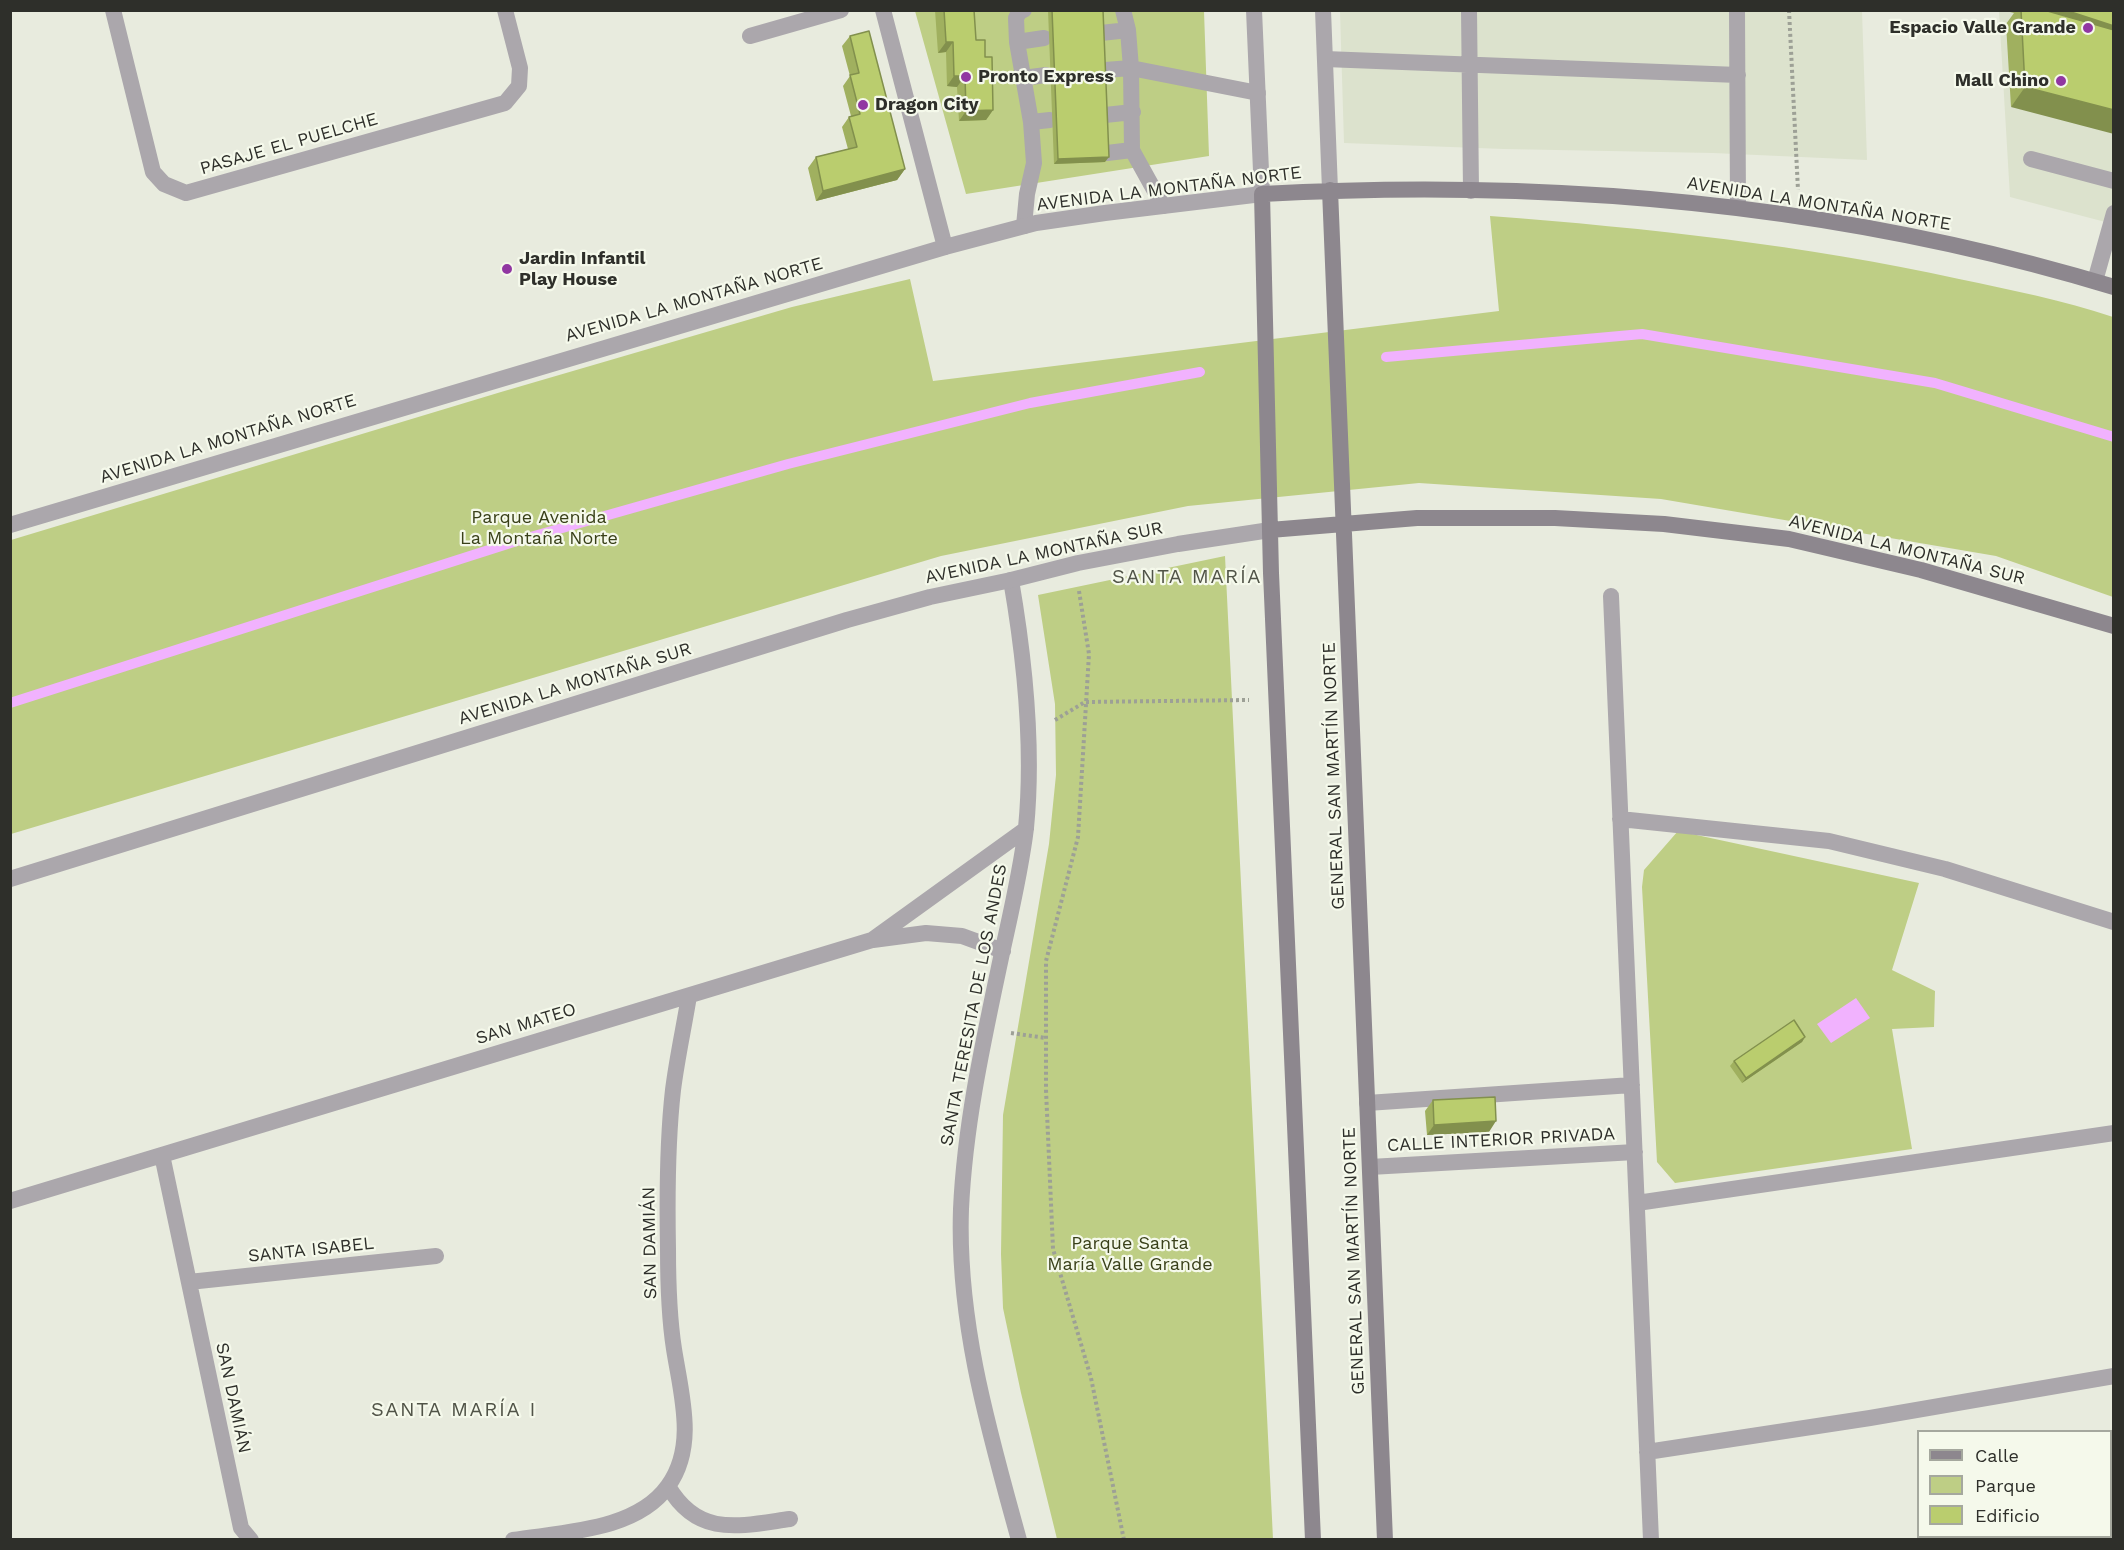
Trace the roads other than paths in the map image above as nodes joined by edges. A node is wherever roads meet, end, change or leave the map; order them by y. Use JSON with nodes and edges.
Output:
{"nodes":[{"id":1,"x":113,"y":10,"type":"edge"},
{"id":2,"x":505,"y":10,"type":"edge"},
{"id":3,"x":841,"y":10,"type":"edge"},
{"id":4,"x":883,"y":10,"type":"edge"},
{"id":5,"x":1024,"y":10,"type":"edge"},
{"id":6,"x":1123,"y":10,"type":"edge"},
{"id":7,"x":1254,"y":10,"type":"edge"},
{"id":8,"x":1323,"y":10,"type":"edge"},
{"id":9,"x":1469,"y":10,"type":"edge"},
{"id":10,"x":1737,"y":10,"type":"edge"},
{"id":11,"x":1128,"y":30,"type":"junction"},
{"id":12,"x":1101,"y":33,"type":"edge"},
{"id":13,"x":750,"y":36,"type":"dead end"},
{"id":14,"x":1044,"y":38,"type":"dead end"},
{"id":15,"x":1017,"y":42,"type":"junction"},
{"id":16,"x":1325,"y":59,"type":"junction"},
{"id":17,"x":1470,"y":65,"type":"junction"},
{"id":18,"x":1131,"y":68,"type":"junction"},
{"id":19,"x":1105,"y":70,"type":"edge"},
{"id":20,"x":1046,"y":75,"type":"dead end"},
{"id":21,"x":1738,"y":75,"type":"junction"},
{"id":22,"x":1023,"y":78,"type":"junction"},
{"id":23,"x":1258,"y":93,"type":"junction"},
{"id":24,"x":1133,"y":112,"type":"junction"},
{"id":25,"x":1105,"y":115,"type":"edge"},
{"id":26,"x":1050,"y":120,"type":"dead end"},
{"id":27,"x":1031,"y":122,"type":"junction"},
{"id":28,"x":1132,"y":150,"type":"junction"},
{"id":29,"x":1107,"y":153,"type":"edge"},
{"id":30,"x":2031,"y":159,"type":"dead end"},
{"id":31,"x":2114,"y":181,"type":"edge"},
{"id":32,"x":1330,"y":190,"type":"junction"},
{"id":33,"x":1471,"y":191,"type":"junction"},
{"id":34,"x":1262,"y":194,"type":"junction"},
{"id":35,"x":1163,"y":206,"type":"junction"},
{"id":36,"x":1738,"y":207,"type":"junction"},
{"id":37,"x":2114,"y":213,"type":"edge"},
{"id":38,"x":1024,"y":226,"type":"junction"},
{"id":39,"x":945,"y":246,"type":"junction"},
{"id":40,"x":2095,"y":281,"type":"junction"},
{"id":41,"x":2114,"y":287,"type":"edge"},
{"id":42,"x":1342,"y":523,"type":"junction"},
{"id":43,"x":10,"y":525,"type":"edge"},
{"id":44,"x":1270,"y":530,"type":"junction"},
{"id":45,"x":1011,"y":580,"type":"junction"},
{"id":46,"x":1611,"y":596,"type":"dead end"},
{"id":47,"x":2114,"y":626,"type":"edge"},
{"id":48,"x":1620,"y":819,"type":"junction"},
{"id":49,"x":1026,"y":829,"type":"junction"},
{"id":50,"x":10,"y":879,"type":"edge"},
{"id":51,"x":2114,"y":922,"type":"edge"},
{"id":52,"x":872,"y":940,"type":"junction"},
{"id":53,"x":1003,"y":951,"type":"junction"},
{"id":54,"x":689,"y":996,"type":"junction"},
{"id":55,"x":1632,"y":1085,"type":"junction"},
{"id":56,"x":1367,"y":1102,"type":"junction"},
{"id":57,"x":2114,"y":1133,"type":"edge"},
{"id":58,"x":1635,"y":1152,"type":"junction"},
{"id":59,"x":162,"y":1155,"type":"junction"},
{"id":60,"x":1370,"y":1167,"type":"junction"},
{"id":61,"x":10,"y":1201,"type":"edge"},
{"id":62,"x":1637,"y":1203,"type":"junction"},
{"id":63,"x":436,"y":1256,"type":"dead end"},
{"id":64,"x":189,"y":1282,"type":"junction"},
{"id":65,"x":2114,"y":1376,"type":"edge"},
{"id":66,"x":1647,"y":1452,"type":"junction"},
{"id":67,"x":668,"y":1486,"type":"junction"},
{"id":68,"x":790,"y":1519,"type":"dead end"},
{"id":69,"x":251,"y":1539,"type":"edge"},
{"id":70,"x":513,"y":1539,"type":"edge"},
{"id":71,"x":1019,"y":1539,"type":"edge"},
{"id":72,"x":1313,"y":1539,"type":"edge"},
{"id":73,"x":1385,"y":1539,"type":"edge"},
{"id":74,"x":1651,"y":1539,"type":"edge"}],
"edges":[{"from":1,"to":2,"type":"street","name":"PASAJE EL PUELCHE"},
{"from":3,"to":13,"type":"street"},
{"from":4,"to":39,"type":"street"},
{"from":5,"to":15,"type":"street"},
{"from":6,"to":11,"type":"street"},
{"from":7,"to":23,"type":"street"},
{"from":8,"to":16,"type":"street","name":"GENERAL SAN MARTÍN NORTE"},
{"from":9,"to":17,"type":"street"},
{"from":10,"to":21,"type":"street"},
{"from":11,"to":12,"type":"street"},
{"from":11,"to":18,"type":"street"},
{"from":14,"to":15,"type":"street"},
{"from":15,"to":22,"type":"street"},
{"from":16,"to":17,"type":"street"},
{"from":16,"to":32,"type":"street","name":"GENERAL SAN MARTÍN NORTE"},
{"from":17,"to":21,"type":"street"},
{"from":17,"to":33,"type":"street"},
{"from":18,"to":19,"type":"street"},
{"from":18,"to":23,"type":"street"},
{"from":18,"to":24,"type":"street"},
{"from":20,"to":22,"type":"street"},
{"from":21,"to":36,"type":"street"},
{"from":22,"to":27,"type":"street"},
{"from":23,"to":34,"type":"street"},
{"from":24,"to":25,"type":"street"},
{"from":24,"to":28,"type":"street"},
{"from":26,"to":27,"type":"street"},
{"from":27,"to":38,"type":"street"},
{"from":28,"to":29,"type":"street"},
{"from":28,"to":35,"type":"street"},
{"from":30,"to":31,"type":"street"},
{"from":32,"to":33,"type":"main road","name":"AVENIDA LA MONTAÑA NORTE"},
{"from":32,"to":34,"type":"main road","name":"AVENIDA LA MONTAÑA NORTE"},
{"from":32,"to":42,"type":"main road","name":"GENERAL SAN MARTÍN NORTE"},
{"from":33,"to":36,"type":"main road","name":"AVENIDA LA MONTAÑA NORTE"},
{"from":34,"to":35,"type":"street","name":"AVENIDA LA MONTAÑA NORTE"},
{"from":34,"to":44,"type":"main road"},
{"from":35,"to":38,"type":"street","name":"AVENIDA LA MONTAÑA NORTE"},
{"from":36,"to":40,"type":"main road","name":"AVENIDA LA MONTAÑA NORTE"},
{"from":37,"to":40,"type":"street"},
{"from":38,"to":39,"type":"street","name":"AVENIDA LA MONTAÑA NORTE"},
{"from":39,"to":43,"type":"street","name":"AVENIDA LA MONTAÑA NORTE"},
{"from":40,"to":41,"type":"main road","name":"AVENIDA LA MONTAÑA NORTE"},
{"from":42,"to":44,"type":"main road","name":"AVENIDA LA MONTAÑA SUR"},
{"from":42,"to":47,"type":"main road","name":"AVENIDA LA MONTAÑA SUR"},
{"from":42,"to":56,"type":"main road","name":"GENERAL SAN MARTÍN NORTE"},
{"from":44,"to":45,"type":"street","name":"AVENIDA LA MONTAÑA SUR"},
{"from":44,"to":72,"type":"main road"},
{"from":45,"to":49,"type":"street","name":"SANTA TERESITA DE LOS ANDES"},
{"from":45,"to":50,"type":"street","name":"AVENIDA LA MONTAÑA SUR"},
{"from":46,"to":48,"type":"street"},
{"from":48,"to":51,"type":"street"},
{"from":48,"to":55,"type":"street"},
{"from":49,"to":52,"type":"street","name":"SAN MATEO"},
{"from":49,"to":53,"type":"street","name":"SANTA TERESITA DE LOS ANDES"},
{"from":52,"to":53,"type":"street"},
{"from":52,"to":54,"type":"street","name":"SAN MATEO"},
{"from":53,"to":71,"type":"street","name":"SANTA TERESITA DE LOS ANDES"},
{"from":54,"to":59,"type":"street","name":"SAN MATEO"},
{"from":54,"to":67,"type":"street","name":"SAN DAMIÁN"},
{"from":55,"to":56,"type":"street"},
{"from":55,"to":58,"type":"street"},
{"from":56,"to":60,"type":"main road","name":"GENERAL SAN MARTÍN NORTE"},
{"from":57,"to":62,"type":"street"},
{"from":58,"to":60,"type":"street","name":"CALLE INTERIOR PRIVADA"},
{"from":58,"to":62,"type":"street"},
{"from":59,"to":61,"type":"street","name":"SAN MATEO"},
{"from":59,"to":64,"type":"street","name":"SAN DAMIÁN"},
{"from":60,"to":73,"type":"main road","name":"GENERAL SAN MARTÍN NORTE"},
{"from":62,"to":66,"type":"street"},
{"from":63,"to":64,"type":"street","name":"SANTA ISABEL"},
{"from":64,"to":69,"type":"street","name":"SAN DAMIÁN"},
{"from":65,"to":66,"type":"street"},
{"from":66,"to":74,"type":"street"},
{"from":67,"to":68,"type":"street"},
{"from":67,"to":70,"type":"street","name":"SAN DAMIÁN"}]}
